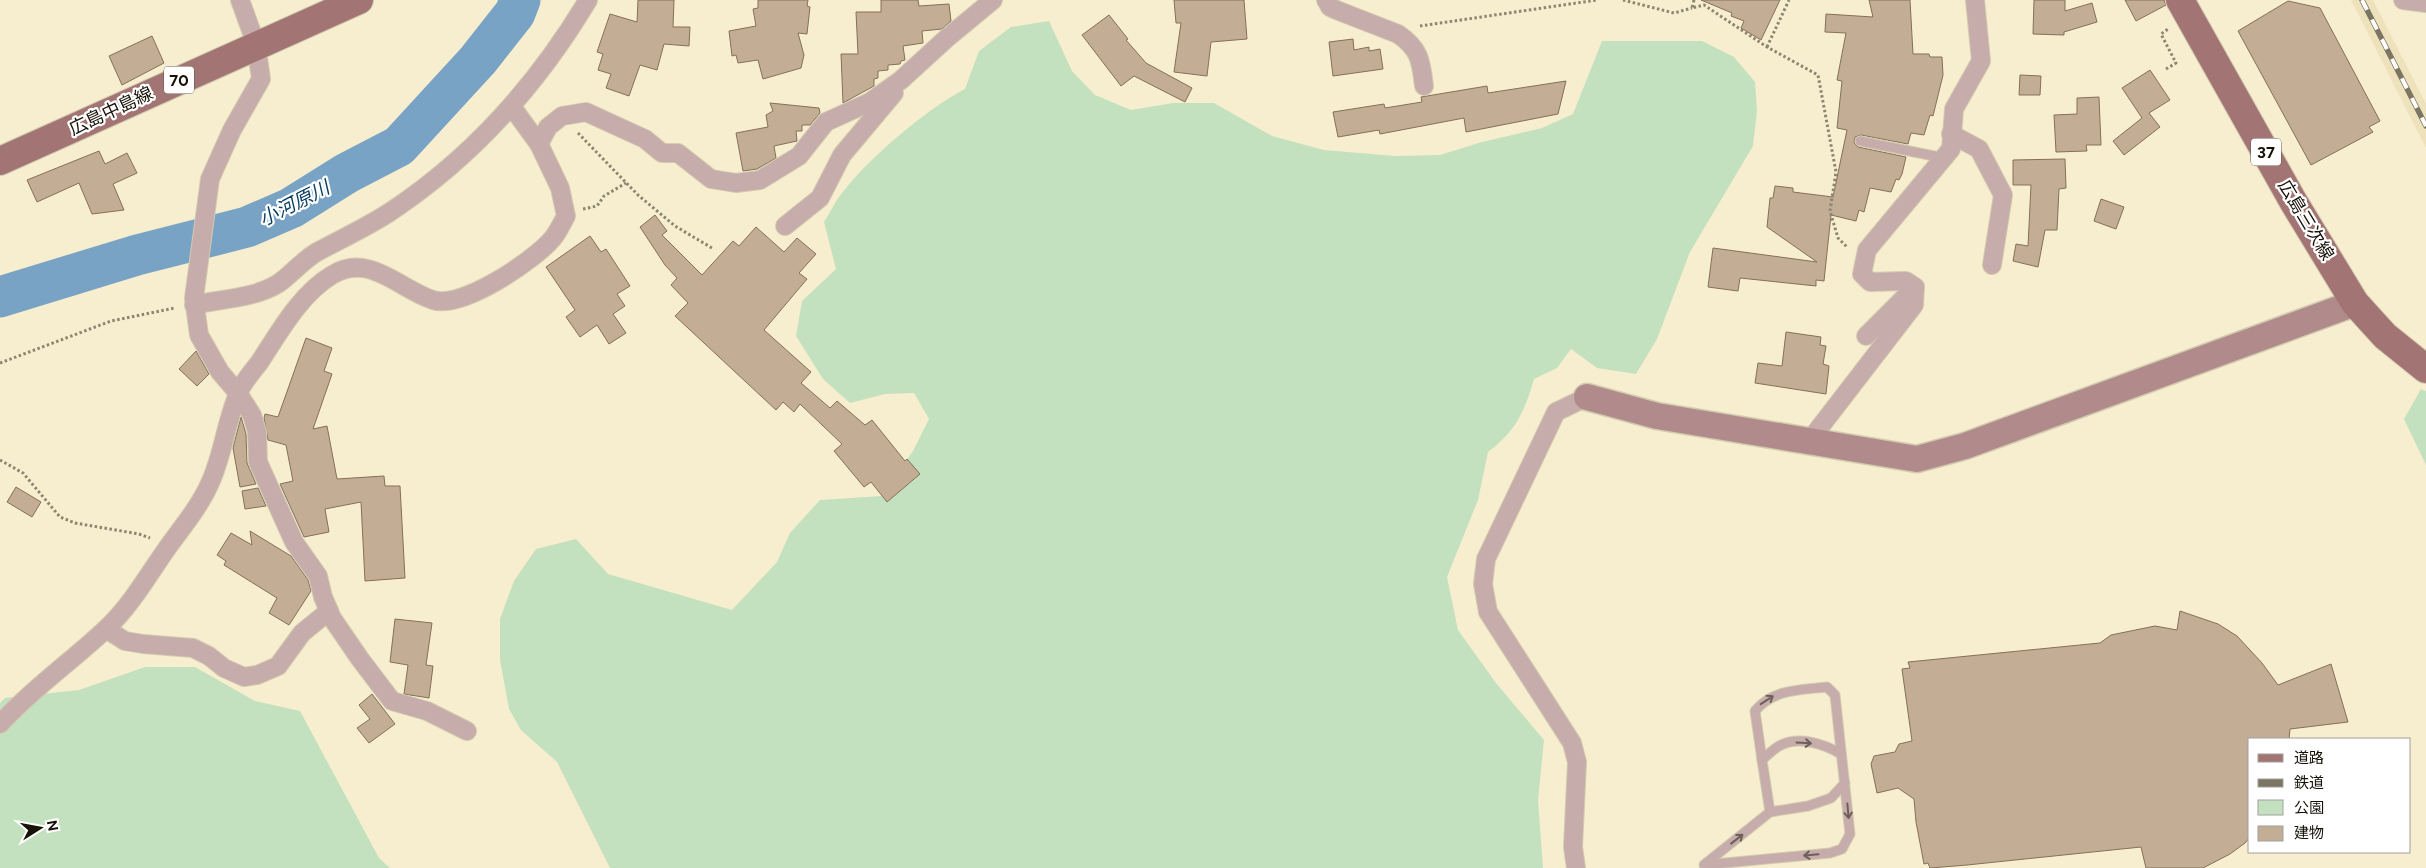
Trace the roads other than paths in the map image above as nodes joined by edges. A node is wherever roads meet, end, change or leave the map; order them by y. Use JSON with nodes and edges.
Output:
{"nodes":[{"id":1,"x":240,"y":0,"type":"edge"},
{"id":2,"x":359,"y":0,"type":"edge"},
{"id":3,"x":588,"y":0,"type":"edge"},
{"id":4,"x":993,"y":0,"type":"edge"},
{"id":5,"x":1326,"y":0,"type":"edge"},
{"id":6,"x":1975,"y":0,"type":"edge"},
{"id":7,"x":2180,"y":0,"type":"edge"},
{"id":8,"x":2403,"y":0,"type":"edge"},
{"id":9,"x":2426,"y":3,"type":"edge"},
{"id":10,"x":256,"y":44,"type":"junction"},
{"id":11,"x":916,"y":66,"type":"junction"},
{"id":12,"x":1424,"y":86,"type":"dead end"},
{"id":13,"x":512,"y":107,"type":"junction"},
{"id":14,"x":1951,"y":134,"type":"junction"},
{"id":15,"x":1860,"y":141,"type":"dead end"},
{"id":16,"x":540,"y":144,"type":"junction"},
{"id":17,"x":1944,"y":158,"type":"junction"},
{"id":18,"x":0,"y":161,"type":"edge"},
{"id":19,"x":786,"y":226,"type":"dead end"},
{"id":20,"x":1992,"y":265,"type":"dead end"},
{"id":21,"x":1915,"y":287,"type":"junction"},
{"id":22,"x":194,"y":301,"type":"junction"},
{"id":23,"x":2355,"y":303,"type":"junction"},
{"id":24,"x":1866,"y":336,"type":"dead end"},
{"id":25,"x":2426,"y":369,"type":"edge"},
{"id":26,"x":238,"y":393,"type":"junction"},
{"id":27,"x":1587,"y":397,"type":"joint"},
{"id":28,"x":1810,"y":440,"type":"junction"},
{"id":29,"x":329,"y":611,"type":"junction"},
{"id":30,"x":106,"y":629,"type":"junction"},
{"id":31,"x":0,"y":724,"type":"edge"},
{"id":32,"x":467,"y":731,"type":"dead end"},
{"id":33,"x":1841,"y":754,"type":"junction"},
{"id":34,"x":1762,"y":760,"type":"junction"},
{"id":35,"x":1845,"y":783,"type":"junction"},
{"id":36,"x":1770,"y":812,"type":"junction"},
{"id":37,"x":1702,"y":867,"type":"edge"},
{"id":38,"x":1576,"y":868,"type":"edge"}],
"edges":[{"from":1,"to":10,"type":"street"},
{"from":2,"to":10,"type":"main road","name":"広島中島線","number":"70"},
{"from":3,"to":13,"type":"street"},
{"from":4,"to":11,"type":"street"},
{"from":5,"to":12,"type":"street"},
{"from":6,"to":14,"type":"street"},
{"from":7,"to":23,"type":"main road","name":"広島三次線","number":"37"},
{"from":8,"to":9,"type":"street"},
{"from":10,"to":18,"type":"main road","name":"広島中島線","number":"70"},
{"from":10,"to":22,"type":"street"},
{"from":11,"to":16,"type":"street"},
{"from":11,"to":19,"type":"street"},
{"from":13,"to":16,"type":"street"},
{"from":13,"to":22,"type":"street"},
{"from":14,"to":17,"type":"street"},
{"from":14,"to":20,"type":"street"},
{"from":15,"to":17,"type":"lane"},
{"from":16,"to":26,"type":"street"},
{"from":17,"to":21,"type":"street"},
{"from":21,"to":24,"type":"street"},
{"from":21,"to":28,"type":"street"},
{"from":22,"to":26,"type":"street"},
{"from":23,"to":25,"type":"main road","name":"広島三次線","number":"37"},
{"from":23,"to":28,"type":"street"},
{"from":26,"to":29,"type":"street"},
{"from":26,"to":30,"type":"street"},
{"from":27,"to":28,"type":"street"},
{"from":27,"to":38,"type":"street"},
{"from":29,"to":30,"type":"street"},
{"from":29,"to":32,"type":"street"},
{"from":30,"to":31,"type":"street"},
{"from":34,"to":33,"type":"lane","one_way":true},
{"from":34,"to":33,"type":"lane","one_way":true},
{"from":33,"to":35,"type":"lane"},
{"from":34,"to":36,"type":"lane"},
{"from":35,"to":36,"type":"lane"},
{"from":35,"to":37,"type":"lane","one_way":true},
{"from":37,"to":36,"type":"lane","one_way":true}]}
